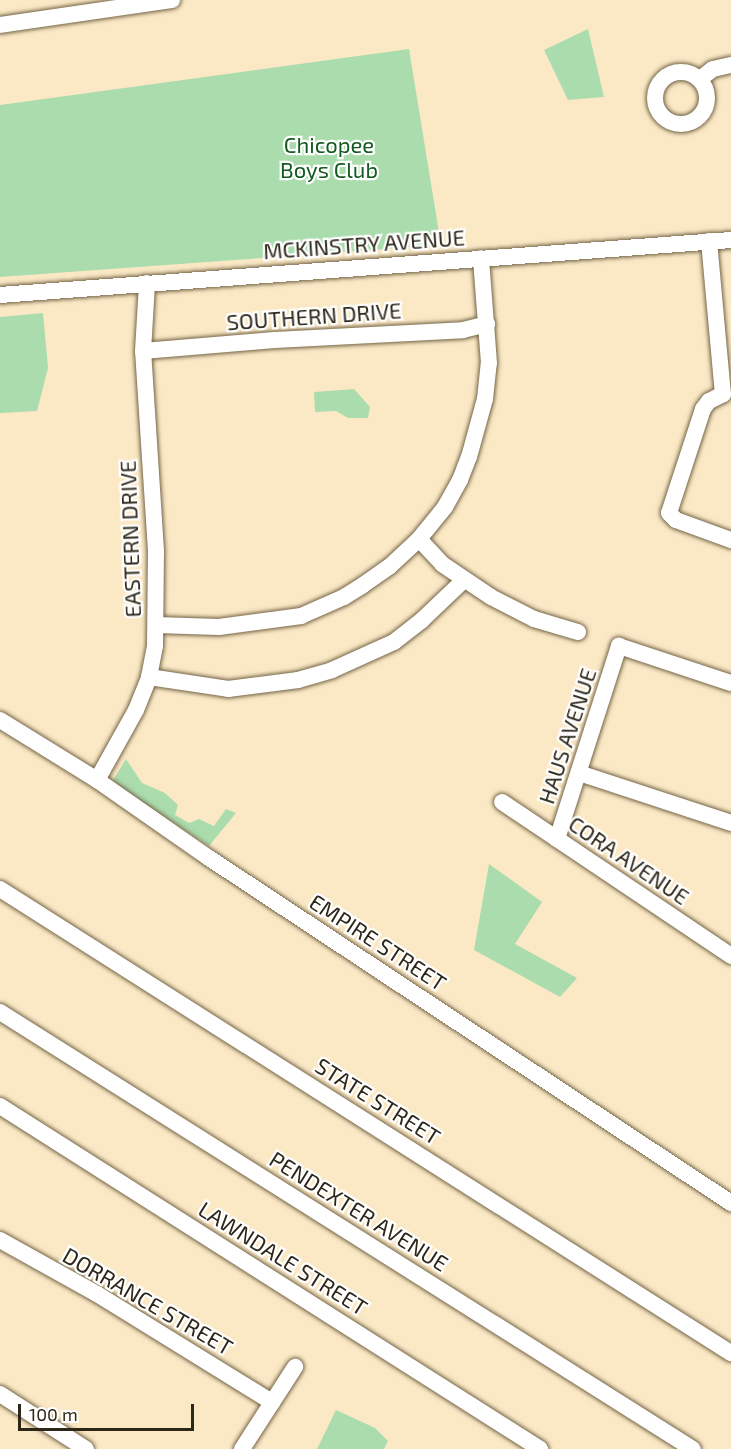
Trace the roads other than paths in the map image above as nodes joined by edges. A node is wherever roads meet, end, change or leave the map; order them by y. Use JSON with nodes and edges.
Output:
{"nodes":[{"id":1,"x":172,"y":0,"type":"edge"},
{"id":2,"x":0,"y":24,"type":"edge"},
{"id":3,"x":731,"y":65,"type":"edge"},
{"id":4,"x":700,"y":79,"type":"dead end"},
{"id":5,"x":731,"y":240,"type":"edge"},
{"id":6,"x":708,"y":241,"type":"junction"},
{"id":7,"x":481,"y":258,"type":"junction"},
{"id":8,"x":147,"y":284,"type":"junction"},
{"id":9,"x":0,"y":295,"type":"edge"},
{"id":10,"x":487,"y":324,"type":"junction"},
{"id":11,"x":142,"y":351,"type":"junction"},
{"id":12,"x":727,"y":395,"type":"edge"},
{"id":13,"x":419,"y":539,"type":"junction"},
{"id":14,"x":731,"y":540,"type":"edge"},
{"id":15,"x":464,"y":580,"type":"junction"},
{"id":16,"x":156,"y":626,"type":"junction"},
{"id":17,"x":578,"y":632,"type":"dead end"},
{"id":18,"x":149,"y":677,"type":"junction"},
{"id":19,"x":731,"y":683,"type":"edge"},
{"id":20,"x":0,"y":720,"type":"edge"},
{"id":21,"x":579,"y":773,"type":"junction"},
{"id":22,"x":97,"y":780,"type":"junction"},
{"id":23,"x":502,"y":802,"type":"dead end"},
{"id":24,"x":731,"y":823,"type":"edge"},
{"id":25,"x":557,"y":839,"type":"junction"},
{"id":26,"x":0,"y":889,"type":"edge"},
{"id":27,"x":731,"y":956,"type":"edge"},
{"id":28,"x":0,"y":1012,"type":"edge"},
{"id":29,"x":0,"y":1106,"type":"edge"},
{"id":30,"x":731,"y":1203,"type":"edge"},
{"id":31,"x":0,"y":1240,"type":"edge"},
{"id":32,"x":731,"y":1353,"type":"edge"},
{"id":33,"x":295,"y":1367,"type":"dead end"},
{"id":34,"x":0,"y":1394,"type":"edge"},
{"id":35,"x":272,"y":1402,"type":"junction"},
{"id":36,"x":86,"y":1449,"type":"edge"},
{"id":37,"x":242,"y":1449,"type":"edge"},
{"id":38,"x":540,"y":1449,"type":"edge"},
{"id":39,"x":693,"y":1449,"type":"edge"}],
"edges":[{"from":1,"to":2,"type":"street"},
{"from":3,"to":4,"type":"street"},
{"from":5,"to":6,"type":"street","name":"MCKINSTRY AVENUE"},
{"from":6,"to":7,"type":"street","name":"MCKINSTRY AVENUE"},
{"from":6,"to":12,"type":"street"},
{"from":7,"to":8,"type":"street","name":"MCKINSTRY AVENUE"},
{"from":7,"to":10,"type":"street"},
{"from":8,"to":9,"type":"street","name":"MCKINSTRY AVENUE"},
{"from":8,"to":11,"type":"street","name":"EASTERN DRIVE"},
{"from":10,"to":11,"type":"street","name":"SOUTHERN DRIVE"},
{"from":10,"to":13,"type":"street"},
{"from":11,"to":16,"type":"street","name":"EASTERN DRIVE"},
{"from":12,"to":14,"type":"street"},
{"from":13,"to":15,"type":"street"},
{"from":13,"to":16,"type":"street"},
{"from":15,"to":17,"type":"street"},
{"from":15,"to":18,"type":"street"},
{"from":16,"to":18,"type":"street","name":"EASTERN DRIVE"},
{"from":18,"to":22,"type":"street","name":"EASTERN DRIVE"},
{"from":19,"to":21,"type":"street","name":"HAUS AVENUE"},
{"from":20,"to":22,"type":"street","name":"EMPIRE STREET"},
{"from":21,"to":24,"type":"street"},
{"from":21,"to":25,"type":"street","name":"HAUS AVENUE"},
{"from":22,"to":30,"type":"street","name":"EMPIRE STREET"},
{"from":23,"to":25,"type":"street","name":"CORA AVENUE"},
{"from":25,"to":27,"type":"street","name":"CORA AVENUE"},
{"from":26,"to":32,"type":"street","name":"STATE STREET"},
{"from":28,"to":39,"type":"street","name":"PENDEXTER AVENUE"},
{"from":29,"to":38,"type":"street","name":"LAWNDALE STREET"},
{"from":31,"to":35,"type":"street","name":"DORRANCE STREET"},
{"from":33,"to":35,"type":"street"},
{"from":34,"to":36,"type":"street"},
{"from":35,"to":37,"type":"street"}]}
